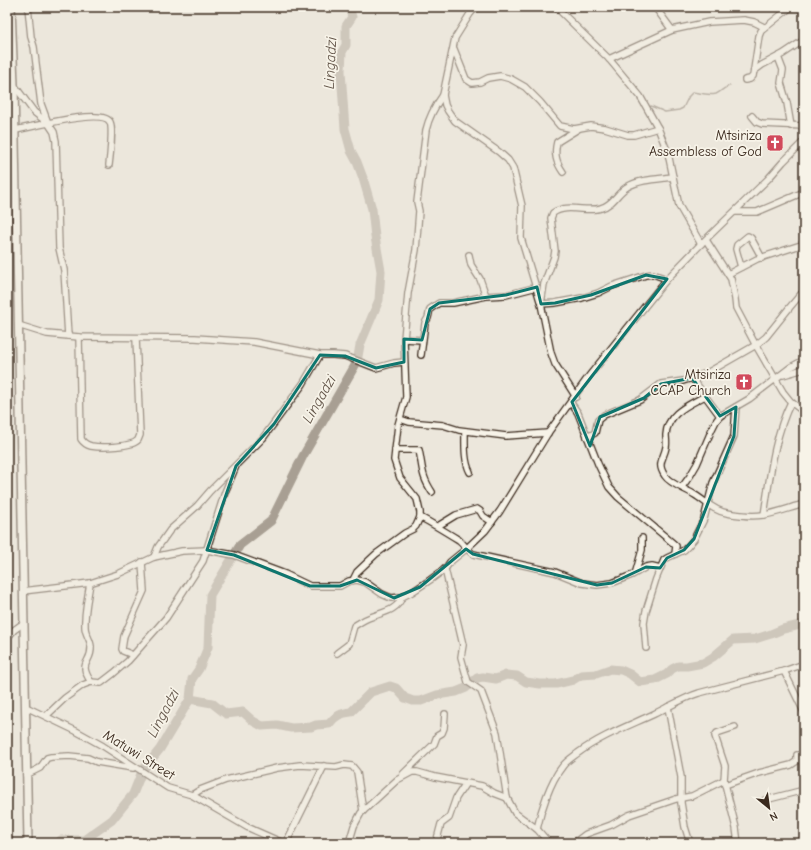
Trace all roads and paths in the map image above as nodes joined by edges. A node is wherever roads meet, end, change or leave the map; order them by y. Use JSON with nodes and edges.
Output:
{"nodes":[{"id":1,"x":10,"y":7,"type":"edge"},
{"id":2,"x":28,"y":7,"type":"edge"},
{"id":3,"x":476,"y":7,"type":"edge"},
{"id":4,"x":556,"y":7,"type":"edge"},
{"id":5,"x":655,"y":7,"type":"edge"},
{"id":6,"x":791,"y":7,"type":"edge"},
{"id":7,"x":764,"y":27,"type":"junction"},
{"id":8,"x":672,"y":30,"type":"junction"},
{"id":9,"x":804,"y":40,"type":"edge"},
{"id":10,"x":454,"y":47,"type":"junction"},
{"id":11,"x":778,"y":57,"type":"junction"},
{"id":12,"x":609,"y":59,"type":"junction"},
{"id":13,"x":754,"y":71,"type":"junction"},
{"id":14,"x":745,"y":80,"type":"dead end"},
{"id":15,"x":14,"y":86,"type":"junction"},
{"id":16,"x":443,"y":94,"type":"junction"},
{"id":17,"x":752,"y":116,"type":"dead end"},
{"id":18,"x":48,"y":123,"type":"junction"},
{"id":19,"x":791,"y":126,"type":"junction"},
{"id":20,"x":804,"y":126,"type":"edge"},
{"id":21,"x":658,"y":128,"type":"junction"},
{"id":22,"x":579,"y":129,"type":"junction"},
{"id":23,"x":15,"y":130,"type":"junction"},
{"id":24,"x":804,"y":141,"type":"edge"},
{"id":25,"x":109,"y":165,"type":"dead end"},
{"id":26,"x":563,"y":172,"type":"dead end"},
{"id":27,"x":673,"y":177,"type":"junction"},
{"id":28,"x":804,"y":192,"type":"edge"},
{"id":29,"x":735,"y":212,"type":"junction"},
{"id":30,"x":704,"y":242,"type":"junction"},
{"id":31,"x":804,"y":244,"type":"edge"},
{"id":32,"x":469,"y":255,"type":"dead end"},
{"id":33,"x":762,"y":258,"type":"junction"},
{"id":34,"x":741,"y":267,"type":"junction"},
{"id":35,"x":728,"y":274,"type":"junction"},
{"id":36,"x":667,"y":279,"type":"junction"},
{"id":37,"x":536,"y":287,"type":"junction"},
{"id":38,"x":804,"y":293,"type":"edge"},
{"id":39,"x":486,"y":296,"type":"junction"},
{"id":40,"x":541,"y":304,"type":"junction"},
{"id":41,"x":18,"y":325,"type":"junction"},
{"id":42,"x":68,"y":336,"type":"junction"},
{"id":43,"x":80,"y":337,"type":"junction"},
{"id":44,"x":136,"y":338,"type":"junction"},
{"id":45,"x":404,"y":339,"type":"junction"},
{"id":46,"x":422,"y":340,"type":"junction"},
{"id":47,"x":756,"y":346,"type":"junction"},
{"id":48,"x":320,"y":355,"type":"junction"},
{"id":49,"x":421,"y":355,"type":"dead end"},
{"id":50,"x":804,"y":360,"type":"edge"},
{"id":51,"x":404,"y":362,"type":"junction"},
{"id":52,"x":804,"y":369,"type":"edge"},
{"id":53,"x":692,"y":378,"type":"junction"},
{"id":54,"x":777,"y":378,"type":"junction"},
{"id":55,"x":705,"y":396,"type":"junction"},
{"id":56,"x":576,"y":397,"type":"junction"},
{"id":57,"x":791,"y":402,"type":"junction"},
{"id":58,"x":571,"y":403,"type":"junction"},
{"id":59,"x":736,"y":407,"type":"junction"},
{"id":60,"x":804,"y":412,"type":"edge"},
{"id":61,"x":720,"y":416,"type":"junction"},
{"id":62,"x":400,"y":420,"type":"junction"},
{"id":63,"x":465,"y":431,"type":"junction"},
{"id":64,"x":548,"y":433,"type":"junction"},
{"id":65,"x":587,"y":437,"type":"junction"},
{"id":66,"x":395,"y":450,"type":"junction"},
{"id":67,"x":236,"y":466,"type":"junction"},
{"id":68,"x":470,"y":472,"type":"dead end"},
{"id":69,"x":682,"y":487,"type":"junction"},
{"id":70,"x":432,"y":492,"type":"dead end"},
{"id":71,"x":708,"y":504,"type":"junction"},
{"id":72,"x":804,"y":504,"type":"edge"},
{"id":73,"x":764,"y":516,"type":"junction"},
{"id":74,"x":420,"y":517,"type":"junction"},
{"id":75,"x":492,"y":522,"type":"junction"},
{"id":76,"x":438,"y":526,"type":"junction"},
{"id":77,"x":642,"y":538,"type":"dead end"},
{"id":78,"x":466,"y":549,"type":"junction"},
{"id":79,"x":207,"y":550,"type":"junction"},
{"id":80,"x":675,"y":554,"type":"junction"},
{"id":81,"x":154,"y":557,"type":"junction"},
{"id":82,"x":142,"y":562,"type":"junction"},
{"id":83,"x":445,"y":568,"type":"junction"},
{"id":84,"x":660,"y":568,"type":"junction"},
{"id":85,"x":636,"y":572,"type":"junction"},
{"id":86,"x":353,"y":580,"type":"junction"},
{"id":87,"x":90,"y":583,"type":"junction"},
{"id":88,"x":23,"y":591,"type":"junction"},
{"id":89,"x":402,"y":596,"type":"junction"},
{"id":90,"x":24,"y":626,"type":"junction"},
{"id":91,"x":7,"y":638,"type":"edge"},
{"id":92,"x":646,"y":648,"type":"dead end"},
{"id":93,"x":337,"y":653,"type":"dead end"},
{"id":94,"x":133,"y":655,"type":"junction"},
{"id":95,"x":804,"y":664,"type":"edge"},
{"id":96,"x":784,"y":672,"type":"junction"},
{"id":97,"x":91,"y":682,"type":"junction"},
{"id":98,"x":26,"y":707,"type":"junction"},
{"id":99,"x":668,"y":707,"type":"junction"},
{"id":100,"x":804,"y":712,"type":"edge"},
{"id":101,"x":445,"y":714,"type":"dead end"},
{"id":102,"x":46,"y":716,"type":"junction"},
{"id":103,"x":736,"y":727,"type":"dead end"},
{"id":104,"x":796,"y":755,"type":"dead end"},
{"id":105,"x":324,"y":766,"type":"junction"},
{"id":106,"x":136,"y":768,"type":"junction"},
{"id":107,"x":26,"y":775,"type":"junction"},
{"id":108,"x":397,"y":780,"type":"junction"},
{"id":109,"x":725,"y":782,"type":"junction"},
{"id":110,"x":466,"y":783,"type":"junction"},
{"id":111,"x":804,"y":790,"type":"edge"},
{"id":112,"x":192,"y":795,"type":"junction"},
{"id":113,"x":507,"y":798,"type":"junction"},
{"id":114,"x":681,"y":799,"type":"junction"},
{"id":115,"x":765,"y":800,"type":"dead end"},
{"id":116,"x":363,"y":811,"type":"junction"},
{"id":117,"x":537,"y":829,"type":"junction"},
{"id":118,"x":28,"y":843,"type":"edge"},
{"id":119,"x":283,"y":843,"type":"edge"},
{"id":120,"x":286,"y":843,"type":"edge"},
{"id":121,"x":349,"y":843,"type":"edge"},
{"id":122,"x":436,"y":843,"type":"edge"},
{"id":123,"x":549,"y":843,"type":"edge"},
{"id":124,"x":574,"y":843,"type":"edge"},
{"id":125,"x":690,"y":843,"type":"edge"},
{"id":126,"x":738,"y":843,"type":"edge"}],
"edges":[{"from":1,"to":15,"type":"main road"},
{"from":2,"to":18,"type":"street"},
{"from":3,"to":10,"type":"street"},
{"from":4,"to":12,"type":"street"},
{"from":5,"to":8,"type":"street"},
{"from":6,"to":7,"type":"street"},
{"from":7,"to":8,"type":"street"},
{"from":7,"to":13,"type":"street"},
{"from":8,"to":12,"type":"street"},
{"from":9,"to":11,"type":"street"},
{"from":10,"to":16,"type":"street"},
{"from":10,"to":22,"type":"street"},
{"from":11,"to":13,"type":"street"},
{"from":11,"to":19,"type":"street"},
{"from":12,"to":21,"type":"street"},
{"from":13,"to":14,"type":"street"},
{"from":15,"to":18,"type":"street"},
{"from":15,"to":23,"type":"main road"},
{"from":16,"to":37,"type":"street"},
{"from":16,"to":45,"type":"street"},
{"from":17,"to":19,"type":"street"},
{"from":18,"to":23,"type":"street"},
{"from":18,"to":25,"type":"street"},
{"from":18,"to":42,"type":"street"},
{"from":19,"to":20,"type":"street"},
{"from":21,"to":22,"type":"street"},
{"from":21,"to":27,"type":"street"},
{"from":22,"to":26,"type":"street"},
{"from":23,"to":41,"type":"main road"},
{"from":24,"to":29,"type":"street"},
{"from":27,"to":30,"type":"street"},
{"from":27,"to":40,"type":"street"},
{"from":28,"to":29,"type":"street"},
{"from":29,"to":30,"type":"street"},
{"from":30,"to":35,"type":"street"},
{"from":30,"to":36,"type":"street"},
{"from":31,"to":33,"type":"street"},
{"from":32,"to":39,"type":"street"},
{"from":33,"to":34,"type":"street"},
{"from":33,"to":34,"type":"street"},
{"from":34,"to":35,"type":"street"},
{"from":35,"to":47,"type":"street"},
{"from":36,"to":40,"type":"street"},
{"from":36,"to":56,"type":"street"},
{"from":37,"to":39,"type":"street"},
{"from":37,"to":40,"type":"street"},
{"from":38,"to":47,"type":"street"},
{"from":39,"to":46,"type":"street"},
{"from":40,"to":56,"type":"street"},
{"from":41,"to":42,"type":"street"},
{"from":41,"to":88,"type":"main road"},
{"from":42,"to":43,"type":"street"},
{"from":43,"to":44,"type":"street"},
{"from":43,"to":44,"type":"street"},
{"from":44,"to":48,"type":"street"},
{"from":45,"to":46,"type":"street"},
{"from":45,"to":51,"type":"street"},
{"from":46,"to":49,"type":"street"},
{"from":47,"to":53,"type":"street"},
{"from":47,"to":54,"type":"street"},
{"from":48,"to":51,"type":"street"},
{"from":48,"to":67,"type":"street"},
{"from":50,"to":54,"type":"street"},
{"from":51,"to":62,"type":"street"},
{"from":52,"to":54,"type":"street"},
{"from":53,"to":55,"type":"street"},
{"from":53,"to":65,"type":"street"},
{"from":54,"to":57,"type":"street"},
{"from":54,"to":59,"type":"street"},
{"from":55,"to":61,"type":"street"},
{"from":55,"to":69,"type":"street"},
{"from":56,"to":58,"type":"street"},
{"from":57,"to":60,"type":"street"},
{"from":57,"to":73,"type":"street"},
{"from":58,"to":64,"type":"street"},
{"from":58,"to":65,"type":"street"},
{"from":59,"to":61,"type":"street"},
{"from":59,"to":71,"type":"street"},
{"from":61,"to":69,"type":"street"},
{"from":62,"to":63,"type":"street"},
{"from":62,"to":66,"type":"street"},
{"from":63,"to":64,"type":"street"},
{"from":63,"to":68,"type":"street"},
{"from":64,"to":75,"type":"street"},
{"from":65,"to":80,"type":"street"},
{"from":66,"to":70,"type":"street"},
{"from":66,"to":74,"type":"street"},
{"from":67,"to":79,"type":"street"},
{"from":67,"to":81,"type":"street"},
{"from":69,"to":71,"type":"street"},
{"from":71,"to":73,"type":"street"},
{"from":71,"to":80,"type":"street"},
{"from":72,"to":73,"type":"street"},
{"from":74,"to":76,"type":"street"},
{"from":74,"to":86,"type":"street"},
{"from":75,"to":76,"type":"street"},
{"from":75,"to":78,"type":"street"},
{"from":76,"to":78,"type":"street"},
{"from":77,"to":85,"type":"street"},
{"from":78,"to":83,"type":"street"},
{"from":78,"to":85,"type":"street"},
{"from":79,"to":81,"type":"street"},
{"from":79,"to":86,"type":"street"},
{"from":79,"to":94,"type":"street"},
{"from":80,"to":84,"type":"street"},
{"from":81,"to":82,"type":"street"},
{"from":82,"to":87,"type":"street"},
{"from":82,"to":94,"type":"street"},
{"from":83,"to":89,"type":"street"},
{"from":83,"to":113,"type":"street"},
{"from":84,"to":85,"type":"street"},
{"from":84,"to":92,"type":"street"},
{"from":86,"to":89,"type":"street"},
{"from":87,"to":88,"type":"street"},
{"from":87,"to":97,"type":"street"},
{"from":88,"to":90,"type":"main road"},
{"from":89,"to":93,"type":"street"},
{"from":90,"to":91,"type":"street"},
{"from":90,"to":98,"type":"main road"},
{"from":94,"to":97,"type":"street"},
{"from":95,"to":96,"type":"street"},
{"from":96,"to":99,"type":"street"},
{"from":96,"to":100,"type":"street"},
{"from":97,"to":102,"type":"street"},
{"from":98,"to":102,"type":"street","name":"Matuwi Street"},
{"from":98,"to":107,"type":"main road"},
{"from":99,"to":114,"type":"street"},
{"from":99,"to":117,"type":"street"},
{"from":101,"to":108,"type":"street"},
{"from":102,"to":106,"type":"street","name":"Matuwi Street"},
{"from":103,"to":109,"type":"street"},
{"from":104,"to":109,"type":"street"},
{"from":105,"to":112,"type":"street"},
{"from":105,"to":116,"type":"street"},
{"from":105,"to":120,"type":"street"},
{"from":106,"to":107,"type":"street"},
{"from":106,"to":112,"type":"street","name":"Matuwi Street"},
{"from":107,"to":118,"type":"main road"},
{"from":108,"to":110,"type":"street"},
{"from":108,"to":116,"type":"street"},
{"from":109,"to":114,"type":"street"},
{"from":109,"to":126,"type":"street"},
{"from":110,"to":113,"type":"street"},
{"from":110,"to":122,"type":"street"},
{"from":111,"to":115,"type":"street"},
{"from":112,"to":119,"type":"street","name":"Matuwi Street"},
{"from":113,"to":117,"type":"street"},
{"from":114,"to":124,"type":"street"},
{"from":114,"to":125,"type":"street"},
{"from":116,"to":121,"type":"street"},
{"from":117,"to":123,"type":"street"}]}
